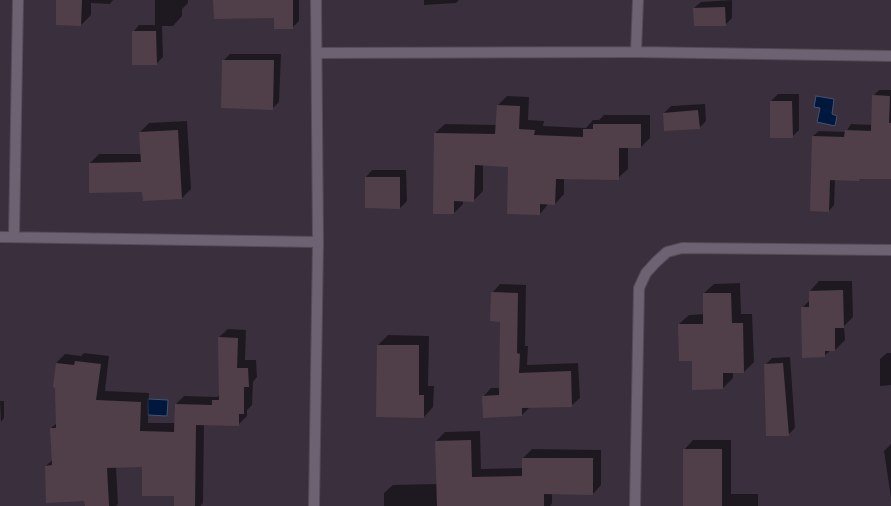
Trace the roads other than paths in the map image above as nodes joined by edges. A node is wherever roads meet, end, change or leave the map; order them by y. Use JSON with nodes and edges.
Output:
{"nodes":[{"id":1,"x":18,"y":0,"type":"edge"},
{"id":2,"x":316,"y":0,"type":"edge"},
{"id":3,"x":638,"y":0,"type":"edge"},
{"id":4,"x":636,"y":52,"type":"junction"},
{"id":5,"x":317,"y":53,"type":"junction"},
{"id":6,"x":891,"y":56,"type":"edge"},
{"id":7,"x":0,"y":237,"type":"edge"},
{"id":8,"x":14,"y":237,"type":"junction"},
{"id":9,"x":318,"y":242,"type":"junction"},
{"id":10,"x":891,"y":250,"type":"edge"},
{"id":11,"x":314,"y":506,"type":"edge"},
{"id":12,"x":635,"y":506,"type":"edge"}],
"edges":[{"from":1,"to":8,"type":"street"},
{"from":2,"to":5,"type":"street"},
{"from":3,"to":4,"type":"street"},
{"from":4,"to":5,"type":"street"},
{"from":4,"to":6,"type":"street"},
{"from":5,"to":9,"type":"street"},
{"from":7,"to":8,"type":"street"},
{"from":8,"to":9,"type":"street"},
{"from":9,"to":11,"type":"street"},
{"from":10,"to":12,"type":"street"}]}
